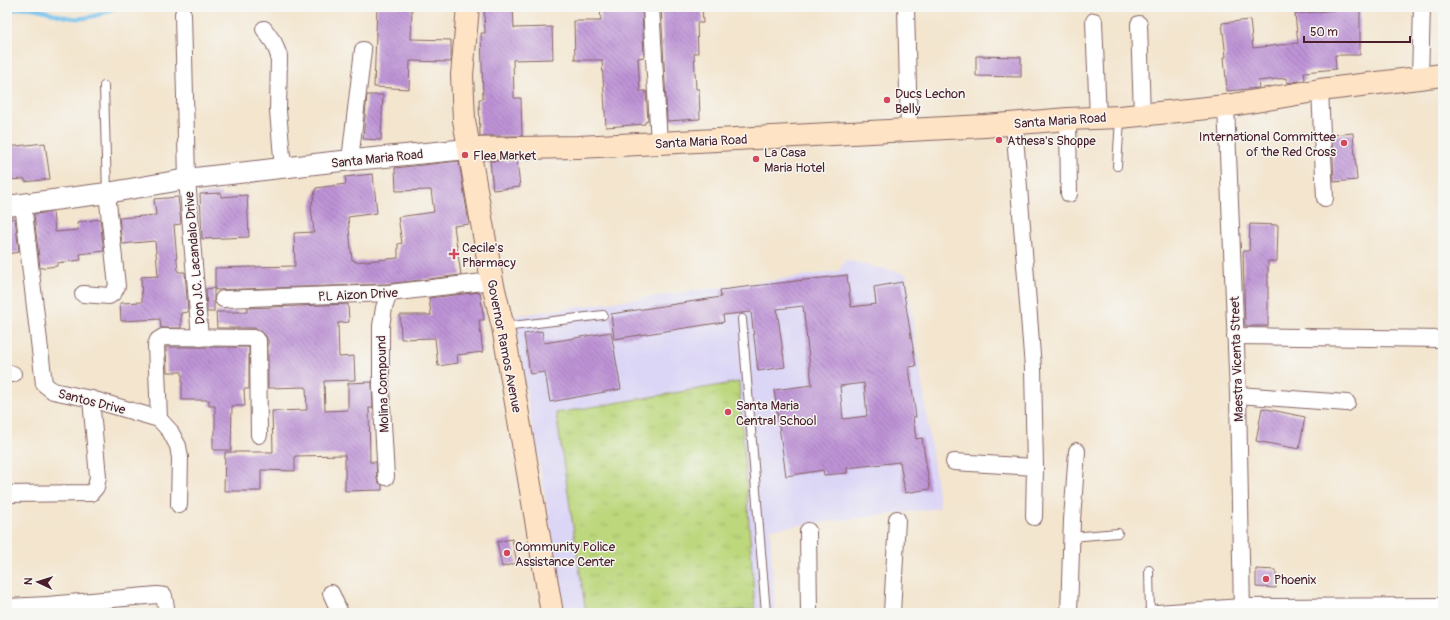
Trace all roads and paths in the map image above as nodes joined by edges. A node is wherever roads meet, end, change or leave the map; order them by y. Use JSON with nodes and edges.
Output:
{"nodes":[{"id":1,"x":468,"y":7,"type":"edge"},
{"id":2,"x":651,"y":7,"type":"edge"},
{"id":3,"x":906,"y":7,"type":"edge"},
{"id":4,"x":1422,"y":7,"type":"edge"},
{"id":5,"x":183,"y":14,"type":"dead end"},
{"id":6,"x":1094,"y":22,"type":"dead end"},
{"id":7,"x":1139,"y":24,"type":"dead end"},
{"id":8,"x":264,"y":28,"type":"dead end"},
{"id":9,"x":363,"y":50,"type":"dead end"},
{"id":10,"x":1443,"y":75,"type":"edge"},
{"id":11,"x":1420,"y":77,"type":"junction"},
{"id":12,"x":104,"y":86,"type":"dead end"},
{"id":13,"x":1320,"y":90,"type":"junction"},
{"id":14,"x":1226,"y":106,"type":"junction"},
{"id":15,"x":1142,"y":115,"type":"junction"},
{"id":16,"x":1120,"y":117,"type":"junction"},
{"id":17,"x":1098,"y":118,"type":"junction"},
{"id":18,"x":1068,"y":119,"type":"junction"},
{"id":19,"x":1014,"y":123,"type":"junction"},
{"id":20,"x":910,"y":130,"type":"junction"},
{"id":21,"x":659,"y":143,"type":"junction"},
{"id":22,"x":468,"y":149,"type":"junction"},
{"id":23,"x":350,"y":160,"type":"junction"},
{"id":24,"x":1117,"y":166,"type":"dead end"},
{"id":25,"x":283,"y":168,"type":"junction"},
{"id":26,"x":187,"y":179,"type":"junction"},
{"id":27,"x":107,"y":193,"type":"junction"},
{"id":28,"x":1069,"y":194,"type":"dead end"},
{"id":29,"x":1325,"y":198,"type":"dead end"},
{"id":30,"x":15,"y":205,"type":"edge"},
{"id":31,"x":492,"y":281,"type":"junction"},
{"id":32,"x":389,"y":293,"type":"junction"},
{"id":33,"x":83,"y":294,"type":"dead end"},
{"id":34,"x":223,"y":299,"type":"dead end"},
{"id":35,"x":603,"y":315,"type":"dead end"},
{"id":36,"x":742,"y":319,"type":"dead end"},
{"id":37,"x":502,"y":327,"type":"junction"},
{"id":38,"x":1235,"y":336,"type":"junction"},
{"id":39,"x":200,"y":338,"type":"junction"},
{"id":40,"x":1443,"y":339,"type":"edge"},
{"id":41,"x":1238,"y":395,"type":"junction"},
{"id":42,"x":91,"y":399,"type":"junction"},
{"id":43,"x":1347,"y":403,"type":"dead end"},
{"id":44,"x":159,"y":419,"type":"junction"},
{"id":45,"x":259,"y":435,"type":"dead end"},
{"id":46,"x":1077,"y":450,"type":"dead end"},
{"id":47,"x":954,"y":462,"type":"dead end"},
{"id":48,"x":1035,"y":467,"type":"junction"},
{"id":49,"x":386,"y":477,"type":"dead end"},
{"id":50,"x":7,"y":494,"type":"edge"},
{"id":51,"x":179,"y":505,"type":"dead end"},
{"id":52,"x":1034,"y":517,"type":"dead end"},
{"id":53,"x":897,"y":519,"type":"dead end"},
{"id":54,"x":808,"y":531,"type":"dead end"},
{"id":55,"x":1118,"y":533,"type":"dead end"},
{"id":56,"x":1071,"y":537,"type":"junction"},
{"id":57,"x":1149,"y":570,"type":"dead end"},
{"id":58,"x":331,"y":593,"type":"dead end"},
{"id":59,"x":1443,"y":606,"type":"edge"},
{"id":60,"x":7,"y":607,"type":"edge"},
{"id":61,"x":1242,"y":610,"type":"edge"},
{"id":62,"x":167,"y":613,"type":"edge"},
{"id":63,"x":340,"y":613,"type":"edge"},
{"id":64,"x":552,"y":613,"type":"edge"},
{"id":65,"x":766,"y":613,"type":"edge"},
{"id":66,"x":809,"y":613,"type":"edge"},
{"id":67,"x":892,"y":613,"type":"edge"},
{"id":68,"x":1069,"y":613,"type":"edge"},
{"id":69,"x":1150,"y":613,"type":"edge"},
{"id":70,"x":1157,"y":613,"type":"edge"}],
"edges":[{"from":1,"to":22,"type":"main road","name":"Governor Ramos Avenue"},
{"from":2,"to":21,"type":"street"},
{"from":3,"to":20,"type":"street"},
{"from":4,"to":11,"type":"street"},
{"from":5,"to":26,"type":"street","name":"Don J.C. Lacandalo Drive"},
{"from":6,"to":17,"type":"street"},
{"from":7,"to":15,"type":"street"},
{"from":8,"to":25,"type":"street"},
{"from":9,"to":23,"type":"street"},
{"from":10,"to":11,"type":"main road","name":"Santa Maria Road"},
{"from":11,"to":13,"type":"main road","name":"Santa Maria Road"},
{"from":12,"to":27,"type":"lane"},
{"from":13,"to":14,"type":"main road","name":"Santa Maria Road"},
{"from":13,"to":29,"type":"street"},
{"from":14,"to":15,"type":"main road","name":"Santa Maria Road"},
{"from":14,"to":38,"type":"street","name":"Maestra Vicenta Street"},
{"from":15,"to":16,"type":"main road","name":"Santa Maria Road"},
{"from":16,"to":17,"type":"main road","name":"Santa Maria Road"},
{"from":16,"to":24,"type":"lane"},
{"from":17,"to":18,"type":"main road","name":"Santa Maria Road"},
{"from":18,"to":19,"type":"main road","name":"Santa Maria Road"},
{"from":18,"to":28,"type":"street"},
{"from":19,"to":20,"type":"main road","name":"Santa Maria Road"},
{"from":19,"to":48,"type":"street"},
{"from":20,"to":21,"type":"main road","name":"Santa Maria Road"},
{"from":21,"to":22,"type":"main road","name":"Santa Maria Road"},
{"from":22,"to":23,"type":"street","name":"Santa Maria Road"},
{"from":22,"to":31,"type":"main road","name":"Governor Ramos Avenue"},
{"from":23,"to":25,"type":"street","name":"Santa Maria Road"},
{"from":25,"to":26,"type":"street","name":"Santa Maria Road"},
{"from":26,"to":27,"type":"street","name":"Santa Maria Road"},
{"from":26,"to":39,"type":"street","name":"Don J.C. Lacandalo Drive"},
{"from":27,"to":30,"type":"street","name":"Santa Maria Road"},
{"from":27,"to":33,"type":"street"},
{"from":30,"to":42,"type":"street","name":"Santos Drive"},
{"from":31,"to":32,"type":"street","name":"P.L Aizon Drive"},
{"from":31,"to":37,"type":"main road","name":"Governor Ramos Avenue"},
{"from":32,"to":34,"type":"street","name":"P.L Aizon Drive"},
{"from":32,"to":49,"type":"street","name":"Molina Compound"},
{"from":35,"to":37,"type":"lane"},
{"from":36,"to":65,"type":"lane"},
{"from":37,"to":64,"type":"main road","name":"Governor Ramos Avenue"},
{"from":38,"to":40,"type":"street"},
{"from":38,"to":41,"type":"street","name":"Maestra Vicenta Street"},
{"from":39,"to":44,"type":"street"},
{"from":39,"to":45,"type":"street"},
{"from":41,"to":43,"type":"street"},
{"from":41,"to":61,"type":"street","name":"Maestra Vicenta Street"},
{"from":42,"to":44,"type":"street","name":"Santos Drive"},
{"from":42,"to":50,"type":"street"},
{"from":44,"to":51,"type":"street"},
{"from":46,"to":56,"type":"street"},
{"from":47,"to":48,"type":"street"},
{"from":48,"to":52,"type":"street"},
{"from":53,"to":67,"type":"street"},
{"from":54,"to":66,"type":"street"},
{"from":55,"to":56,"type":"lane"},
{"from":56,"to":68,"type":"street"},
{"from":57,"to":69,"type":"lane"},
{"from":58,"to":63,"type":"street"},
{"from":59,"to":61,"type":"street"},
{"from":60,"to":62,"type":"street"},
{"from":61,"to":70,"type":"street"}]}
